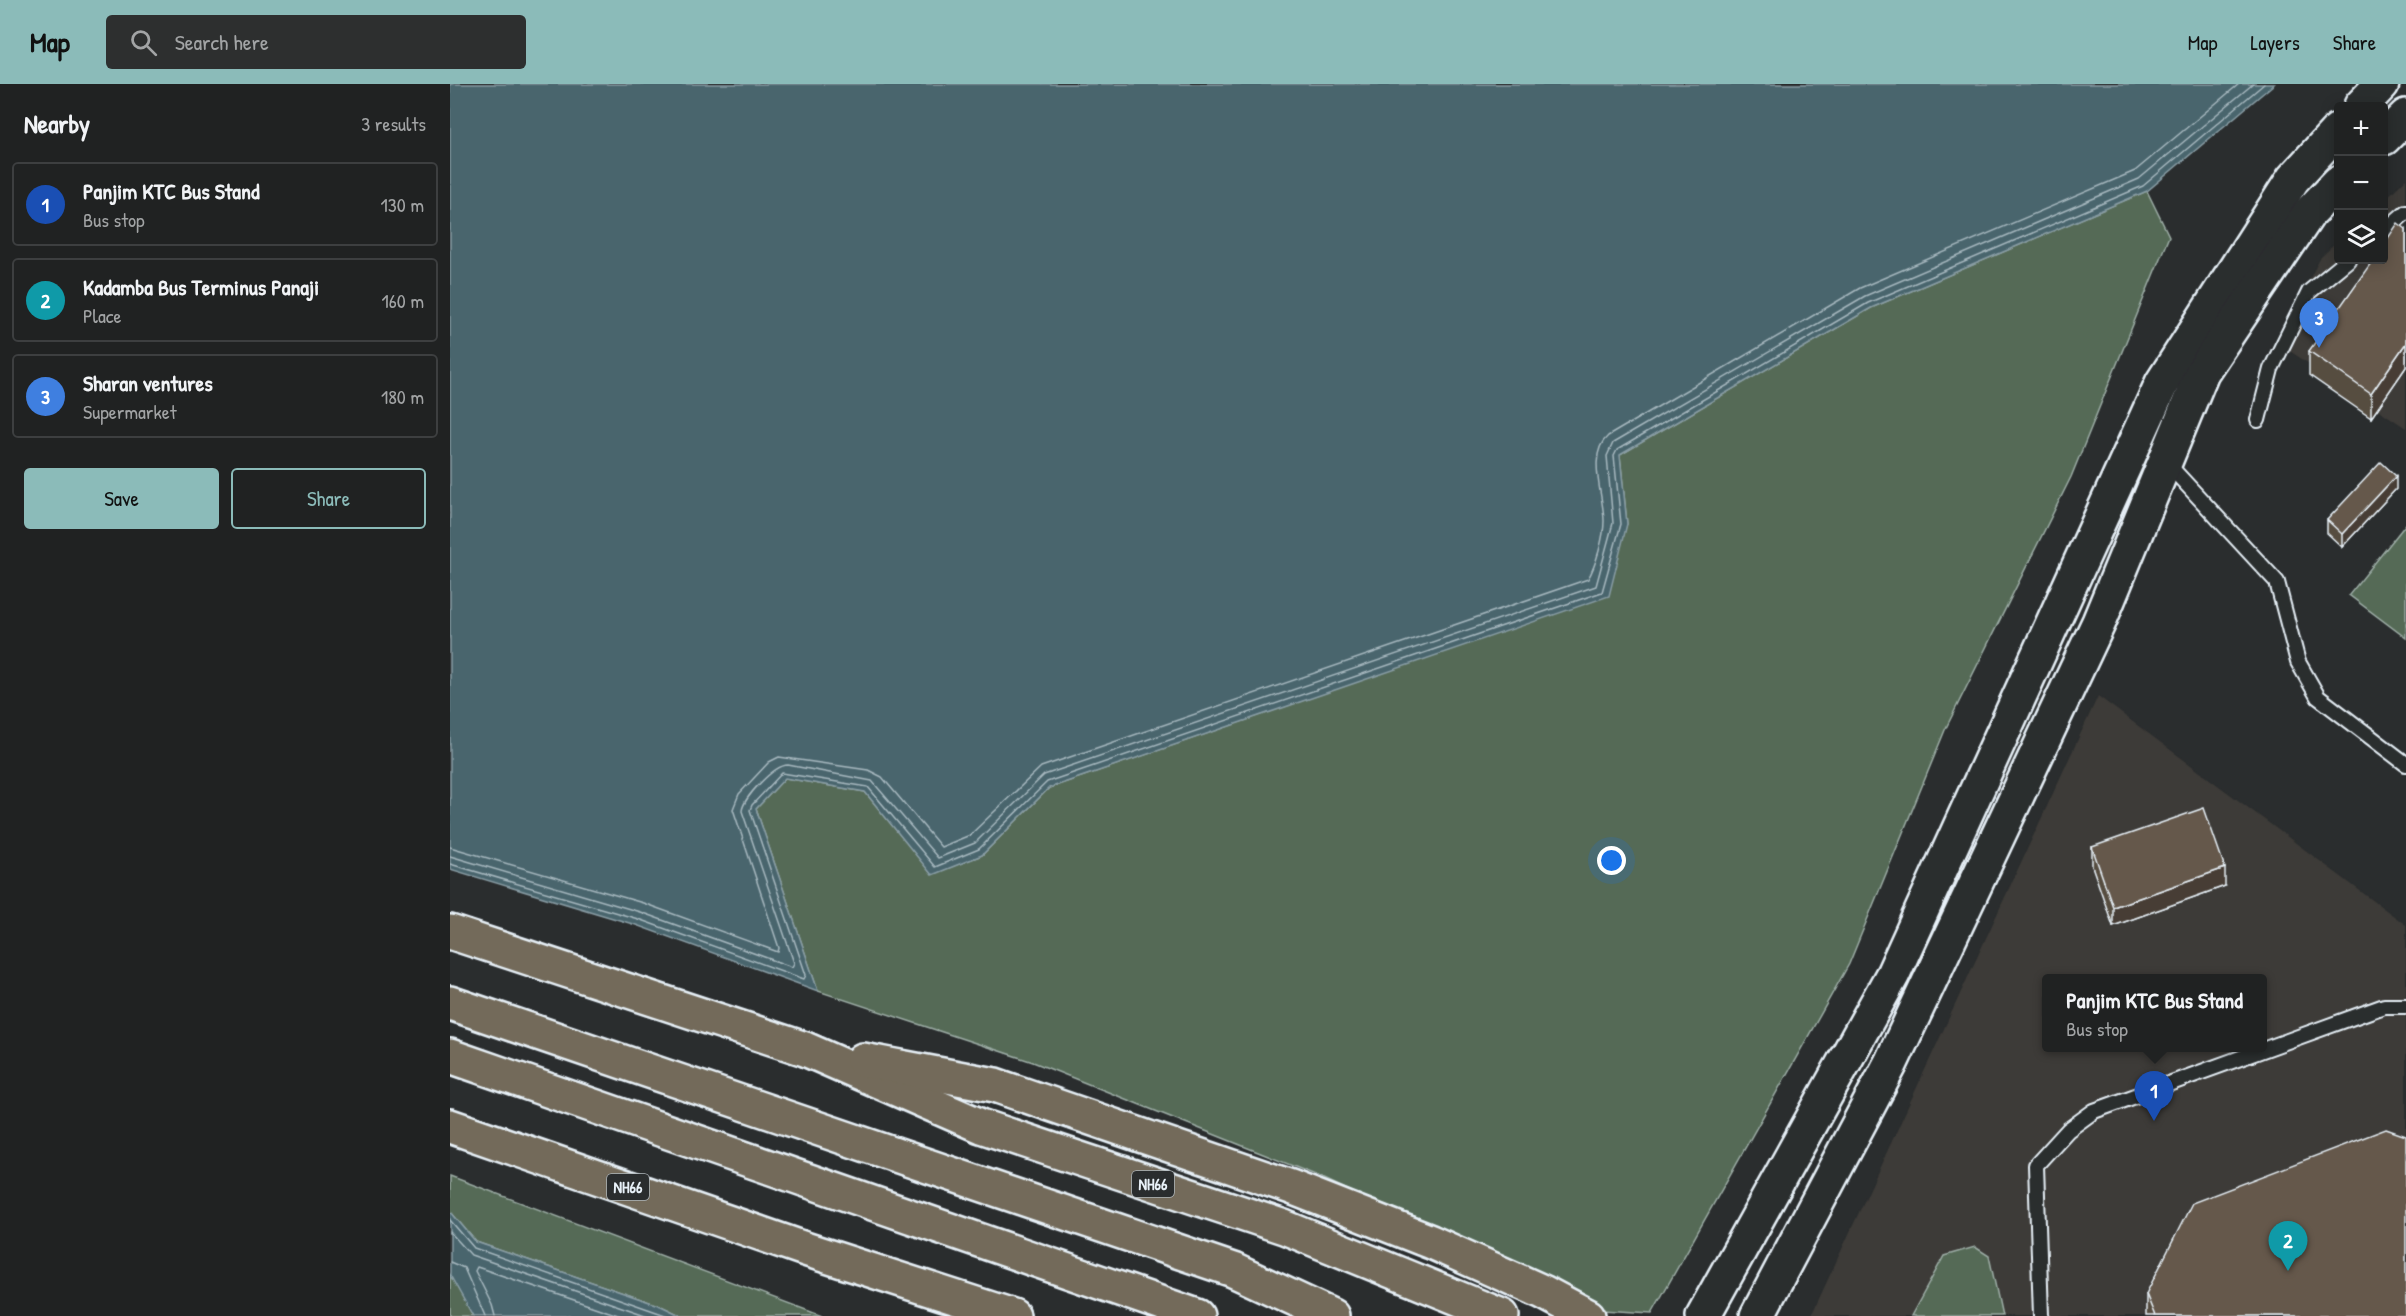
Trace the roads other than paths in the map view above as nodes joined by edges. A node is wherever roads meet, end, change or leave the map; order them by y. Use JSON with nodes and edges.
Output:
{"nodes":[{"id":1,"x":2382,"y":84,"type":"edge"},
{"id":2,"x":2365,"y":102,"type":"edge"},
{"id":3,"x":2406,"y":116,"type":"edge"},
{"id":4,"x":2334,"y":134,"type":"edge"},
{"id":5,"x":2388,"y":134,"type":"edge"},
{"id":6,"x":2334,"y":187,"type":"edge"},
{"id":7,"x":2406,"y":212,"type":"edge"},
{"id":8,"x":2388,"y":228,"type":"edge"},
{"id":9,"x":2343,"y":264,"type":"edge"},
{"id":10,"x":2258,"y":420,"type":"dead end"},
{"id":11,"x":2166,"y":461,"type":"junction"},
{"id":12,"x":2406,"y":764,"type":"edge"},
{"id":13,"x":450,"y":932,"type":"edge"},
{"id":14,"x":450,"y":1003,"type":"edge"},
{"id":15,"x":2406,"y":1006,"type":"edge"},
{"id":16,"x":2267,"y":1048,"type":"edge"},
{"id":17,"x":805,"y":1049,"type":"junction"},
{"id":18,"x":2257,"y":1052,"type":"edge"},
{"id":19,"x":450,"y":1056,"type":"edge"},
{"id":20,"x":450,"y":1126,"type":"edge"},
{"id":21,"x":1013,"y":1316,"type":"edge"},
{"id":22,"x":1197,"y":1316,"type":"edge"},
{"id":23,"x":1332,"y":1316,"type":"edge"},
{"id":24,"x":1502,"y":1316,"type":"edge"},
{"id":25,"x":1588,"y":1316,"type":"edge"},
{"id":26,"x":1703,"y":1316,"type":"edge"},
{"id":27,"x":1757,"y":1316,"type":"edge"},
{"id":28,"x":2041,"y":1316,"type":"edge"}],
"edges":[{"from":1,"to":2,"type":"main road"},
{"from":3,"to":5,"type":"main road"},
{"from":4,"to":26,"type":"main road"},
{"from":6,"to":11,"type":"main road"},
{"from":7,"to":8,"type":"lane"},
{"from":9,"to":10,"type":"lane"},
{"from":11,"to":12,"type":"lane"},
{"from":11,"to":27,"type":"main road"},
{"from":13,"to":17,"type":"highway","number":"NH66"},
{"from":14,"to":23,"type":"highway"},
{"from":15,"to":16,"type":"lane"},
{"from":17,"to":24,"type":"highway","number":"NH66"},
{"from":17,"to":25,"type":"highway"},
{"from":18,"to":28,"type":"lane"},
{"from":19,"to":22,"type":"highway"},
{"from":20,"to":21,"type":"highway","number":"NH66"}]}
